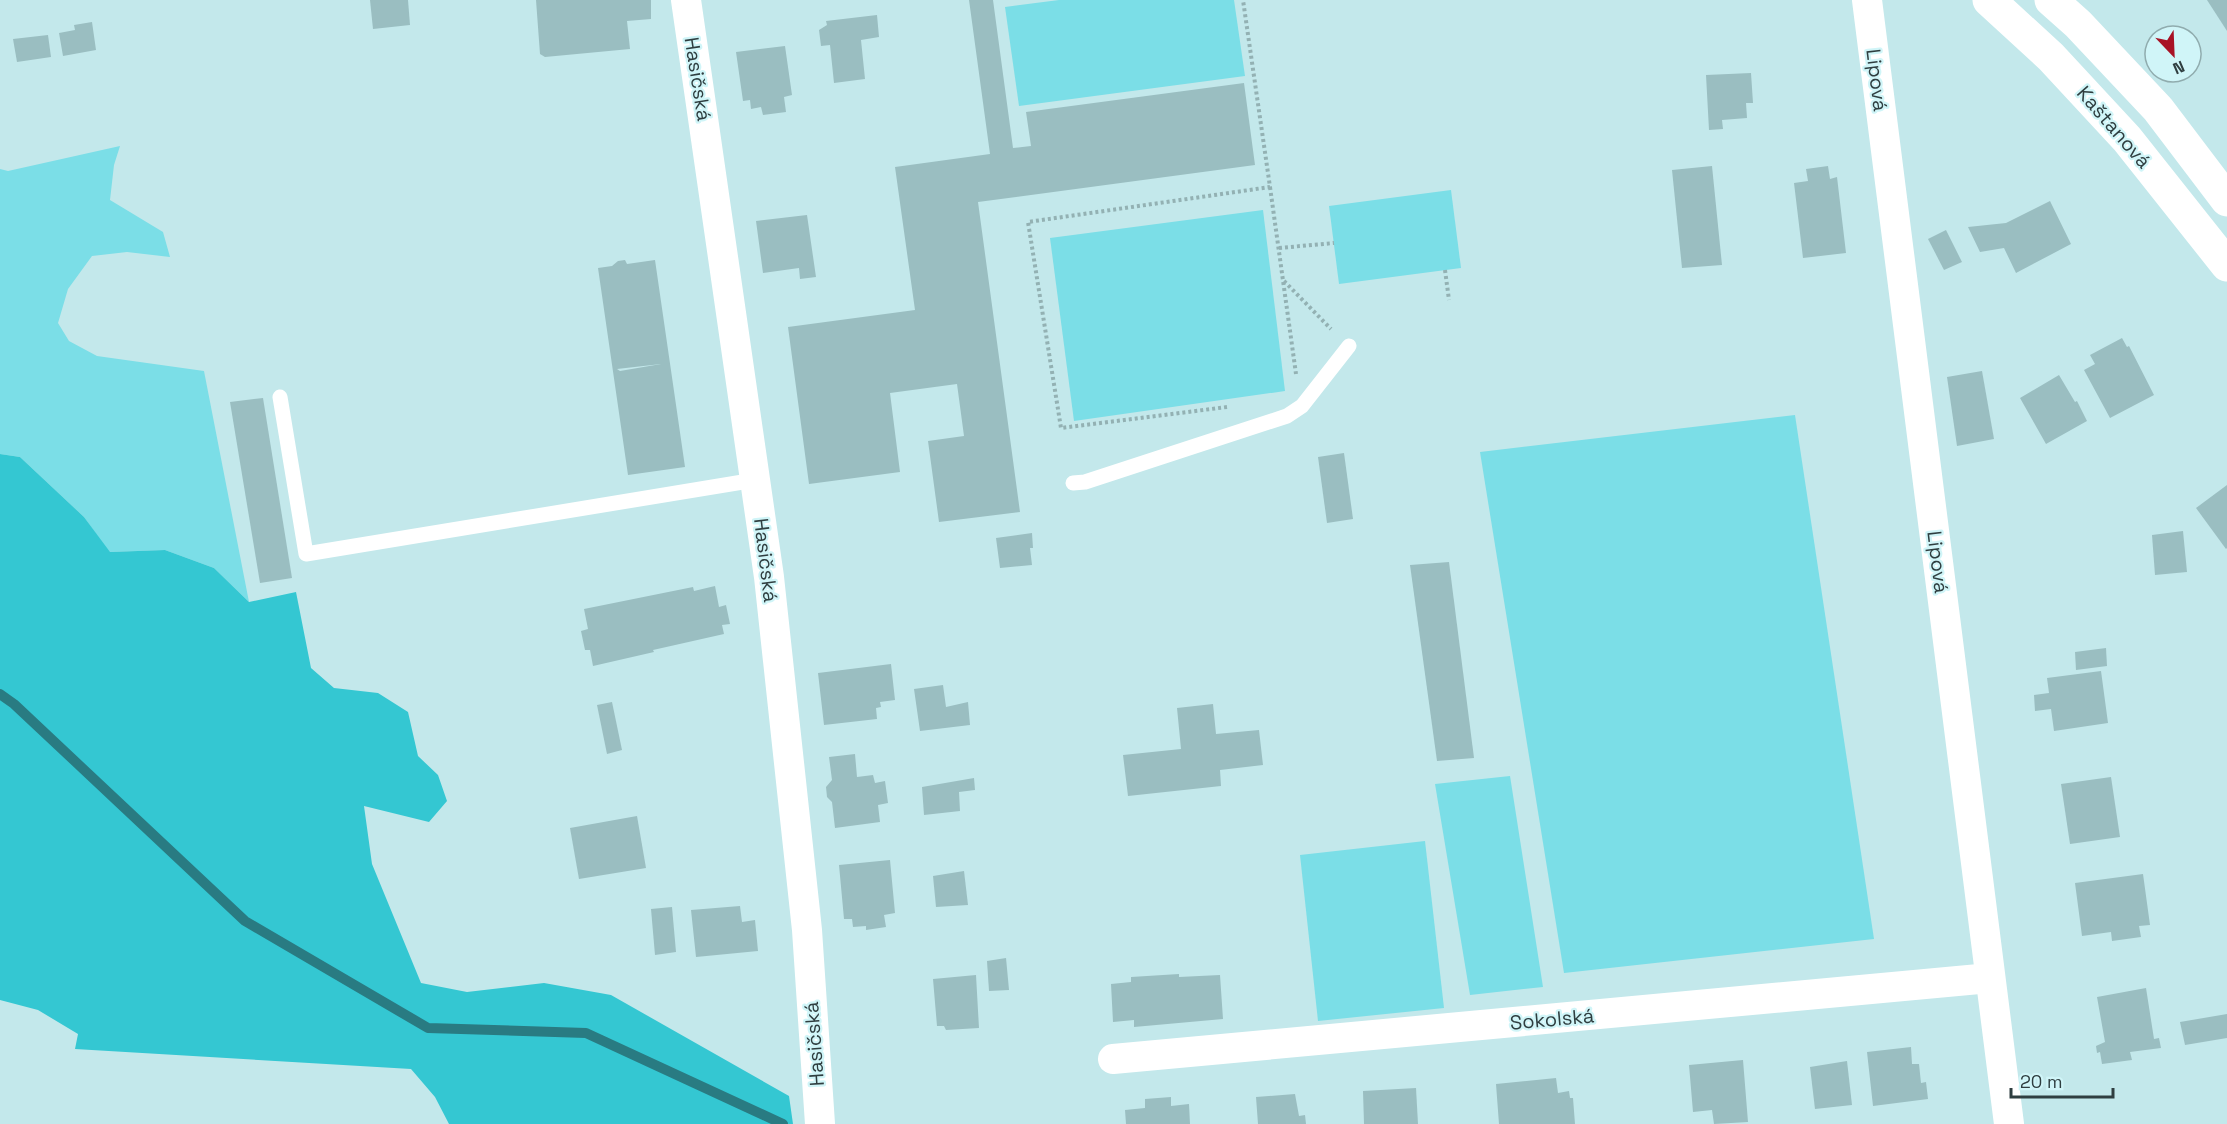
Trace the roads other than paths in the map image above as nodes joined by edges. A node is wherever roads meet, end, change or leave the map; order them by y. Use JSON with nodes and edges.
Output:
{"nodes":[{"id":1,"x":686,"y":0,"type":"edge"},
{"id":2,"x":1867,"y":0,"type":"edge"},
{"id":3,"x":1989,"y":0,"type":"edge"},
{"id":4,"x":2051,"y":0,"type":"edge"},
{"id":5,"x":2227,"y":200,"type":"edge"},
{"id":6,"x":2227,"y":265,"type":"edge"},
{"id":7,"x":1349,"y":346,"type":"road end"},
{"id":8,"x":280,"y":397,"type":"dead end"},
{"id":9,"x":755,"y":480,"type":"junction"},
{"id":10,"x":1073,"y":483,"type":"dead end"},
{"id":11,"x":1990,"y":978,"type":"junction"},
{"id":12,"x":1113,"y":1059,"type":"dead end"},
{"id":13,"x":820,"y":1124,"type":"edge"},
{"id":14,"x":2009,"y":1124,"type":"edge"}],
"edges":[{"from":1,"to":9,"type":"street","name":"Hasičská"},
{"from":2,"to":11,"type":"street","name":"Lipová"},
{"from":3,"to":6,"type":"main road","name":"Kaštanová"},
{"from":4,"to":5,"type":"main road"},
{"from":7,"to":10,"type":"lane"},
{"from":8,"to":9,"type":"lane"},
{"from":9,"to":13,"type":"street","name":"Hasičská"},
{"from":11,"to":12,"type":"street","name":"Sokolská"},
{"from":11,"to":14,"type":"street","name":"Lipová"}]}
